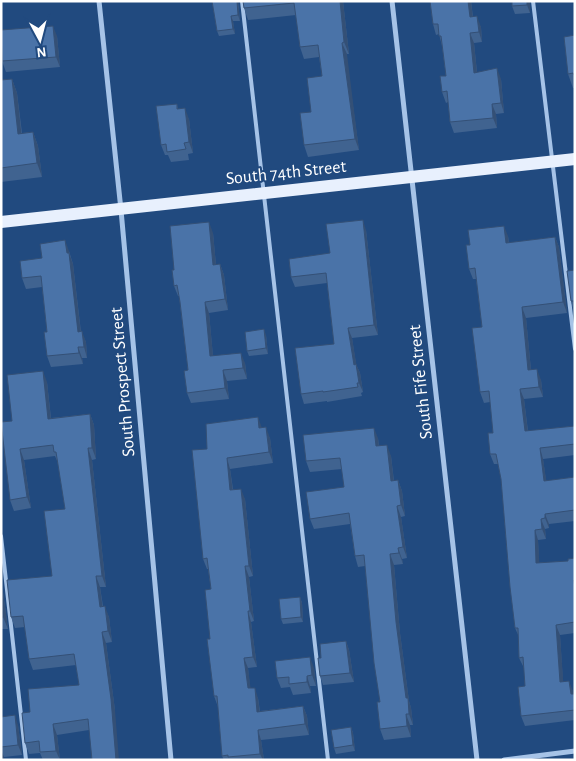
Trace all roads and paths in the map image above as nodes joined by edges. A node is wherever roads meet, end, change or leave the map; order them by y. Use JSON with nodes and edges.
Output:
{"nodes":[{"id":1,"x":99,"y":1,"type":"edge"},
{"id":2,"x":242,"y":1,"type":"edge"},
{"id":3,"x":392,"y":1,"type":"edge"},
{"id":4,"x":533,"y":1,"type":"edge"},
{"id":5,"x":575,"y":159,"type":"edge"},
{"id":6,"x":552,"y":161,"type":"junction"},
{"id":7,"x":412,"y":177,"type":"junction"},
{"id":8,"x":263,"y":194,"type":"junction"},
{"id":9,"x":121,"y":210,"type":"junction"},
{"id":10,"x":1,"y":222,"type":"edge"},
{"id":11,"x":575,"y":349,"type":"edge"},
{"id":12,"x":1,"y":536,"type":"edge"},
{"id":13,"x":575,"y":751,"type":"edge"},
{"id":14,"x":26,"y":760,"type":"edge"},
{"id":15,"x":171,"y":760,"type":"edge"},
{"id":16,"x":328,"y":760,"type":"edge"},
{"id":17,"x":477,"y":760,"type":"edge"},
{"id":18,"x":504,"y":760,"type":"edge"}],
"edges":[{"from":1,"to":9,"type":"street","name":"South Prospect Street"},
{"from":2,"to":8,"type":"lane"},
{"from":3,"to":7,"type":"street","name":"South Fife Street"},
{"from":4,"to":6,"type":"lane"},
{"from":5,"to":6,"type":"main road","name":"South 74th Street"},
{"from":6,"to":7,"type":"main road","name":"South 74th Street"},
{"from":6,"to":11,"type":"lane"},
{"from":7,"to":8,"type":"main road","name":"South 74th Street"},
{"from":7,"to":17,"type":"street","name":"South Fife Street"},
{"from":8,"to":9,"type":"main road","name":"South 74th Street"},
{"from":8,"to":16,"type":"lane"},
{"from":9,"to":10,"type":"main road","name":"South 74th Street"},
{"from":9,"to":15,"type":"street","name":"South Prospect Street"},
{"from":12,"to":14,"type":"lane"},
{"from":13,"to":18,"type":"street"}]}
